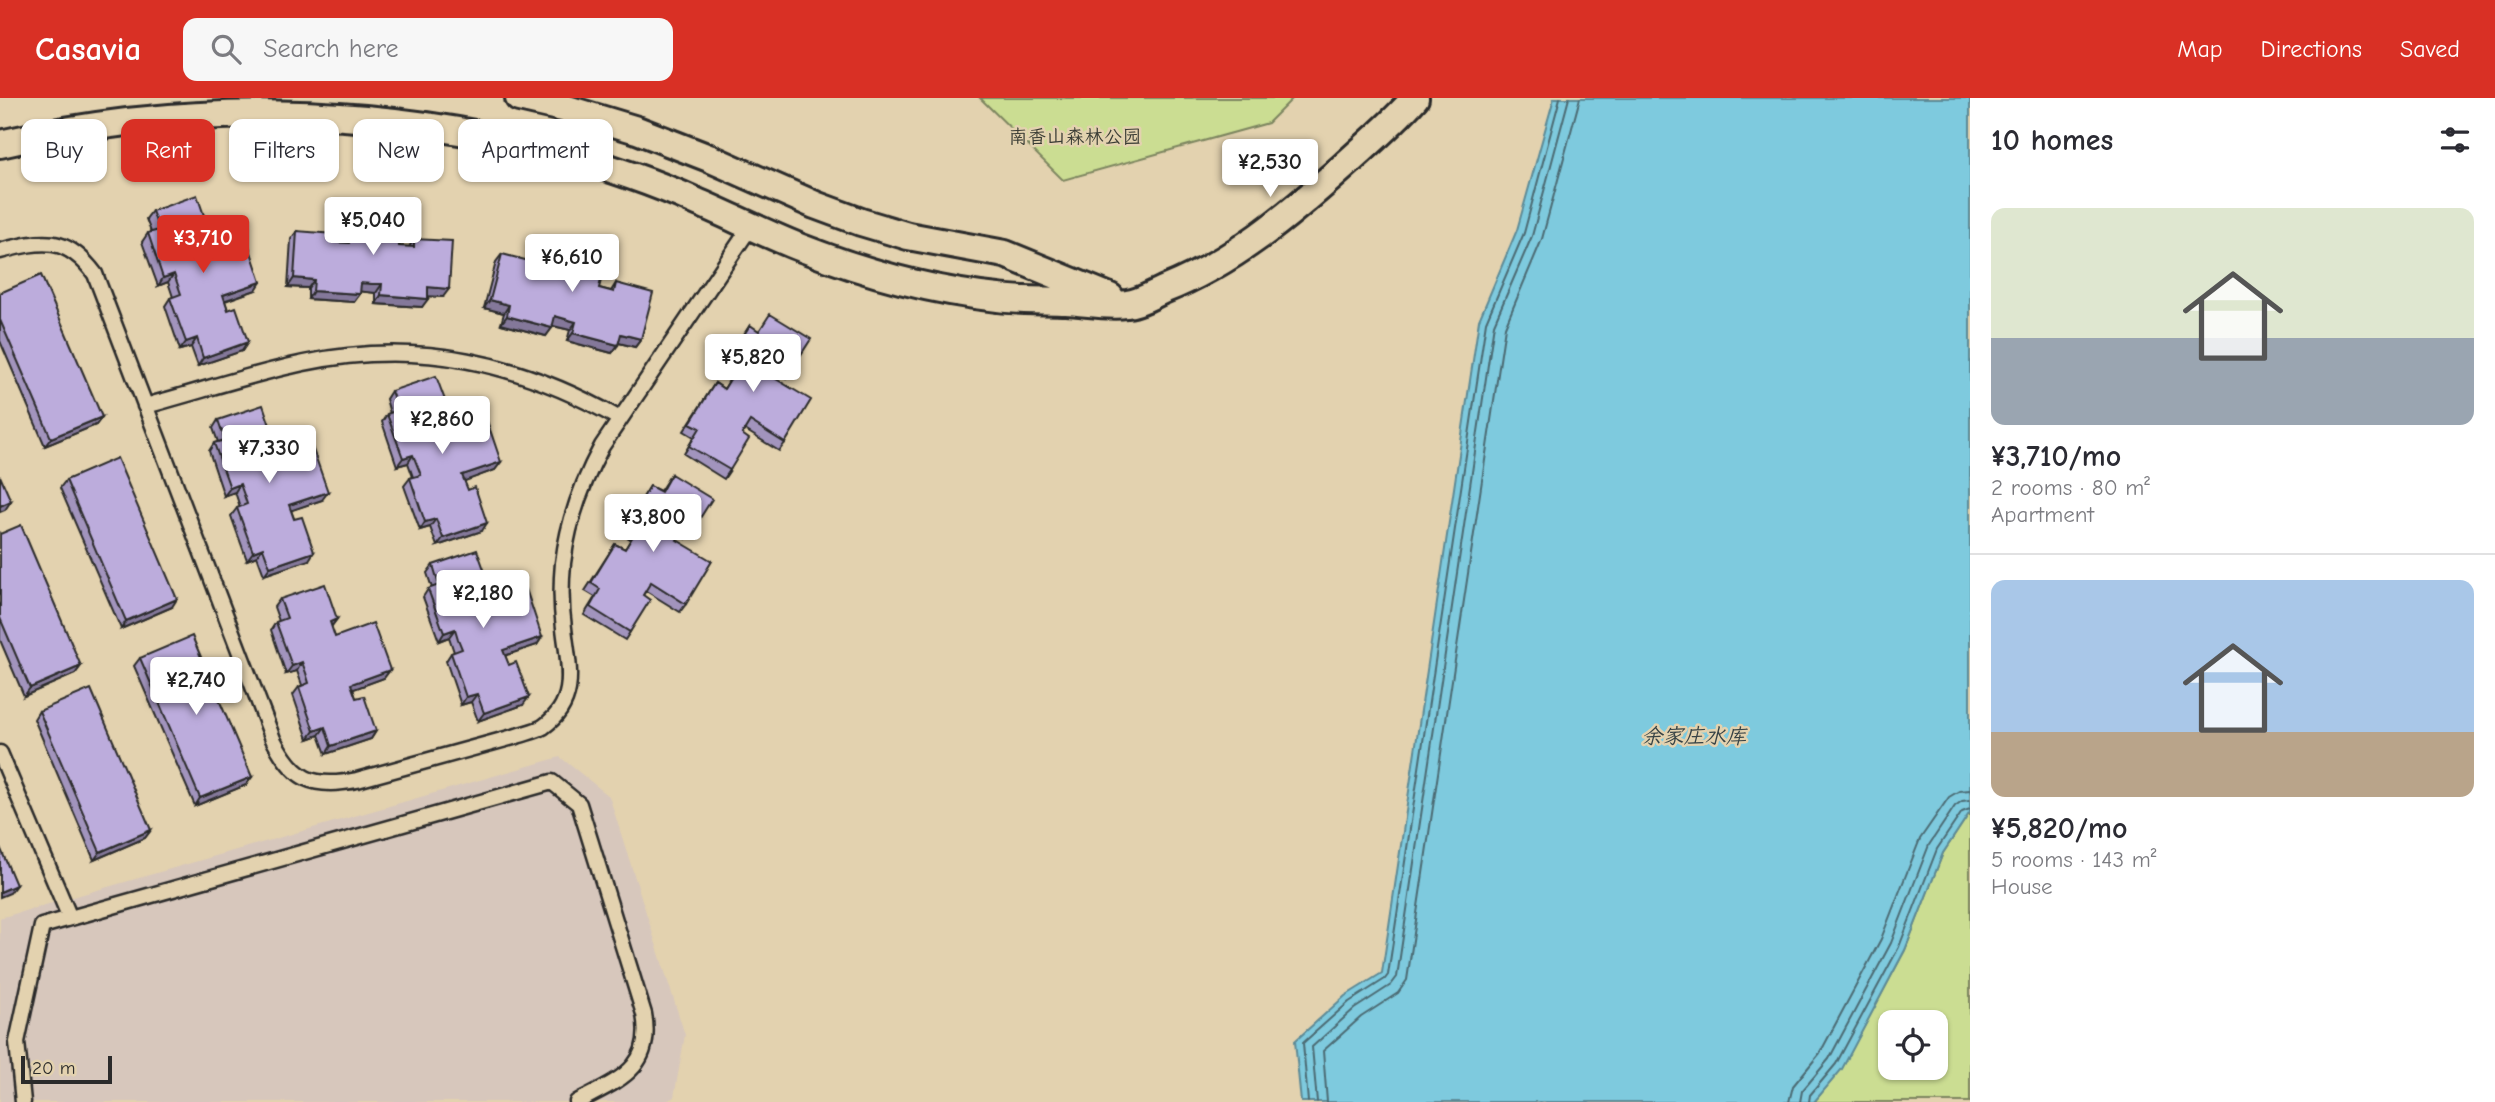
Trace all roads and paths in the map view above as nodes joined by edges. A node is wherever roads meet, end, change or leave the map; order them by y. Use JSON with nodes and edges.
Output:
{"nodes":[{"id":1,"x":519,"y":98,"type":"edge"},
{"id":2,"x":1415,"y":98,"type":"edge"},
{"id":3,"x":0,"y":144,"type":"edge"},
{"id":4,"x":751,"y":226,"type":"junction"},
{"id":5,"x":0,"y":251,"type":"edge"},
{"id":6,"x":1128,"y":304,"type":"junction"},
{"id":7,"x":145,"y":406,"type":"junction"},
{"id":8,"x":620,"y":419,"type":"junction"},
{"id":9,"x":0,"y":753,"type":"edge"},
{"id":10,"x":70,"y":918,"type":"junction"},
{"id":11,"x":23,"y":1102,"type":"edge"},
{"id":12,"x":577,"y":1102,"type":"edge"}],
"edges":[{"from":1,"to":6,"type":"street"},
{"from":2,"to":6,"type":"street"},
{"from":3,"to":4,"type":"street"},
{"from":4,"to":6,"type":"street"},
{"from":4,"to":8,"type":"lane"},
{"from":5,"to":7,"type":"lane"},
{"from":7,"to":8,"type":"lane"},
{"from":7,"to":8,"type":"lane"},
{"from":9,"to":10,"type":"lane"},
{"from":10,"to":11,"type":"lane"},
{"from":10,"to":12,"type":"lane"}]}
